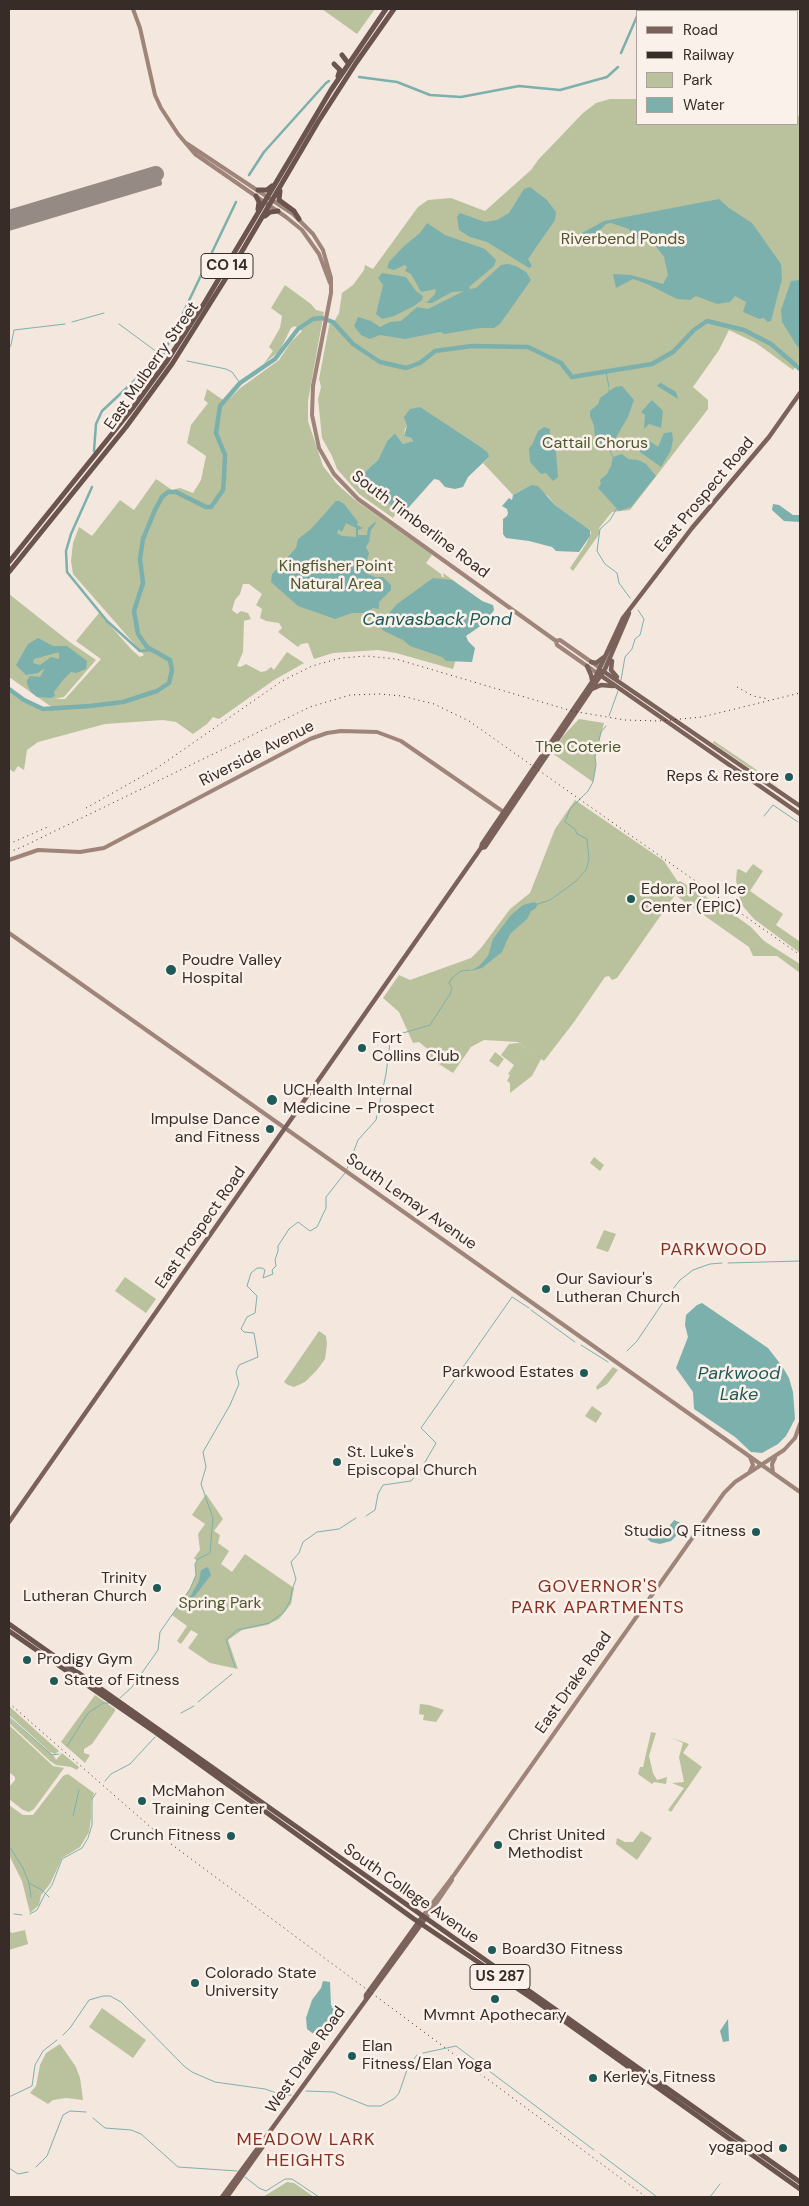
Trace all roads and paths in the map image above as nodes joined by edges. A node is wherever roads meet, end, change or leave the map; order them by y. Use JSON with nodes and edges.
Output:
{"nodes":[{"id":1,"x":133,"y":9,"type":"edge"},
{"id":2,"x":386,"y":9,"type":"edge"},
{"id":3,"x":394,"y":9,"type":"edge"},
{"id":4,"x":342,"y":56,"type":"dead end"},
{"id":5,"x":348,"y":63,"type":"junction"},
{"id":6,"x":334,"y":64,"type":"dead end"},
{"id":7,"x":331,"y":90,"type":"junction"},
{"id":8,"x":300,"y":141,"type":"junction"},
{"id":9,"x":300,"y":152,"type":"junction"},
{"id":10,"x":257,"y":193,"type":"junction"},
{"id":11,"x":269,"y":201,"type":"junction"},
{"id":12,"x":278,"y":211,"type":"junction"},
{"id":13,"x":299,"y":219,"type":"junction"},
{"id":14,"x":238,"y":247,"type":"junction"},
{"id":15,"x":237,"y":260,"type":"junction"},
{"id":16,"x":330,"y":283,"type":"junction"},
{"id":17,"x":800,"y":393,"type":"edge"},
{"id":18,"x":114,"y":442,"type":"junction"},
{"id":19,"x":59,"y":499,"type":"junction"},
{"id":20,"x":42,"y":532,"type":"junction"},
{"id":21,"x":9,"y":562,"type":"edge"},
{"id":22,"x":9,"y":572,"type":"edge"},
{"id":23,"x":556,"y":641,"type":"junction"},
{"id":24,"x":566,"y":652,"type":"junction"},
{"id":25,"x":581,"y":655,"type":"junction"},
{"id":26,"x":609,"y":656,"type":"junction"},
{"id":27,"x":589,"y":664,"type":"junction"},
{"id":28,"x":600,"y":672,"type":"junction"},
{"id":29,"x":614,"y":681,"type":"junction"},
{"id":30,"x":592,"y":682,"type":"junction"},
{"id":31,"x":591,"y":690,"type":"junction"},
{"id":32,"x":730,"y":767,"type":"junction"},
{"id":33,"x":766,"y":783,"type":"junction"},
{"id":34,"x":758,"y":784,"type":"junction"},
{"id":35,"x":518,"y":792,"type":"junction"},
{"id":36,"x":788,"y":797,"type":"junction"},
{"id":37,"x":493,"y":805,"type":"junction"},
{"id":38,"x":800,"y":806,"type":"edge"},
{"id":39,"x":505,"y":813,"type":"junction"},
{"id":40,"x":800,"y":814,"type":"edge"},
{"id":41,"x":9,"y":860,"type":"edge"},
{"id":42,"x":9,"y":932,"type":"edge"},
{"id":43,"x":286,"y":1128,"type":"junction"},
{"id":44,"x":800,"y":1424,"type":"edge"},
{"id":45,"x":748,"y":1455,"type":"junction"},
{"id":46,"x":776,"y":1456,"type":"junction"},
{"id":47,"x":762,"y":1465,"type":"junction"},
{"id":48,"x":773,"y":1472,"type":"junction"},
{"id":49,"x":748,"y":1474,"type":"junction"},
{"id":50,"x":800,"y":1492,"type":"edge"},
{"id":51,"x":9,"y":1522,"type":"edge"},
{"id":52,"x":9,"y":1624,"type":"edge"},
{"id":53,"x":9,"y":1631,"type":"edge"},
{"id":54,"x":18,"y":1632,"type":"junction"},
{"id":55,"x":20,"y":1639,"type":"junction"},
{"id":56,"x":30,"y":1640,"type":"junction"},
{"id":57,"x":112,"y":1700,"type":"junction"},
{"id":58,"x":118,"y":1704,"type":"junction"},
{"id":59,"x":301,"y":1838,"type":"junction"},
{"id":60,"x":311,"y":1839,"type":"junction"},
{"id":61,"x":421,"y":1920,"type":"junction"},
{"id":62,"x":396,"y":1956,"type":"junction"},
{"id":63,"x":474,"y":1956,"type":"junction"},
{"id":64,"x":366,"y":1998,"type":"junction"},
{"id":65,"x":267,"y":2137,"type":"junction"},
{"id":66,"x":247,"y":2162,"type":"junction"},
{"id":67,"x":246,"y":2171,"type":"junction"},
{"id":68,"x":800,"y":2182,"type":"edge"},
{"id":69,"x":800,"y":2189,"type":"edge"},
{"id":70,"x":222,"y":2197,"type":"edge"},
{"id":71,"x":227,"y":2197,"type":"edge"}],
"edges":[{"from":1,"to":10,"type":"main road","name":"South Timberline Road"},
{"from":2,"to":5,"type":"highway","name":"East Mulberry Street","number":"CO 14"},
{"from":3,"to":9,"type":"highway","name":"East Mulberry Street","number":"CO 14"},
{"from":4,"to":5,"type":"highway"},
{"from":5,"to":7,"type":"highway","name":"East Mulberry Street","number":"CO 14"},
{"from":6,"to":7,"type":"highway"},
{"from":7,"to":8,"type":"highway","name":"East Mulberry Street","number":"CO 14"},
{"from":8,"to":10,"type":"highway"},
{"from":8,"to":11,"type":"highway","name":"East Mulberry Street","number":"CO 14"},
{"from":9,"to":11,"type":"highway","name":"East Mulberry Street","number":"CO 14"},
{"from":9,"to":13,"type":"highway"},
{"from":10,"to":11,"type":"main road","name":"South Timberline Road"},
{"from":10,"to":14,"type":"highway"},
{"from":11,"to":12,"type":"main road","name":"South Timberline Road"},
{"from":11,"to":13,"type":"main road","name":"South Timberline Road"},
{"from":11,"to":14,"type":"highway","name":"East Mulberry Street","number":"CO 14"},
{"from":11,"to":15,"type":"highway","name":"East Mulberry Street","number":"CO 14"},
{"from":12,"to":15,"type":"highway"},
{"from":12,"to":16,"type":"main road","name":"South Timberline Road"},
{"from":13,"to":16,"type":"main road","name":"South Timberline Road"},
{"from":14,"to":19,"type":"highway","name":"East Mulberry Street","number":"CO 14"},
{"from":15,"to":18,"type":"highway","name":"East Mulberry Street","number":"CO 14"},
{"from":16,"to":23,"type":"main road","name":"South Timberline Road"},
{"from":17,"to":26,"type":"main road","name":"East Prospect Road"},
{"from":18,"to":19,"type":"highway"},
{"from":18,"to":20,"type":"highway","name":"East Mulberry Street","number":"CO 14"},
{"from":19,"to":20,"type":"highway"},
{"from":19,"to":21,"type":"highway","name":"East Mulberry Street","number":"CO 14"},
{"from":20,"to":22,"type":"highway","name":"East Mulberry Street","number":"CO 14"},
{"from":23,"to":24,"type":"main road","name":"South Timberline Road"},
{"from":23,"to":25,"type":"main road","name":"South Timberline Road"},
{"from":24,"to":25,"type":"main road"},
{"from":24,"to":27,"type":"main road","name":"South Timberline Road"},
{"from":25,"to":27,"type":"main road","name":"South Timberline Road"},
{"from":26,"to":27,"type":"main road"},
{"from":26,"to":28,"type":"main road","name":"East Prospect Road"},
{"from":26,"to":29,"type":"main road"},
{"from":27,"to":28,"type":"main road","name":"South Timberline Road"},
{"from":27,"to":30,"type":"main road"},
{"from":28,"to":29,"type":"main road","name":"South Timberline Road"},
{"from":28,"to":30,"type":"main road","name":"East Prospect Road"},
{"from":28,"to":31,"type":"main road","name":"East Prospect Road"},
{"from":29,"to":31,"type":"main road"},
{"from":29,"to":32,"type":"main road","name":"South Timberline Road"},
{"from":29,"to":33,"type":"main road","name":"South Timberline Road"},
{"from":30,"to":35,"type":"main road","name":"East Prospect Road"},
{"from":31,"to":39,"type":"main road","name":"East Prospect Road"},
{"from":32,"to":33,"type":"main road"},
{"from":32,"to":34,"type":"main road","name":"South Timberline Road"},
{"from":33,"to":36,"type":"main road"},
{"from":34,"to":36,"type":"main road"},
{"from":34,"to":40,"type":"main road","name":"South Timberline Road"},
{"from":35,"to":37,"type":"main road"},
{"from":35,"to":39,"type":"main road","name":"East Prospect Road"},
{"from":36,"to":38,"type":"main road"},
{"from":37,"to":39,"type":"main road","name":"Riverside Avenue"},
{"from":37,"to":41,"type":"main road","name":"Riverside Avenue"},
{"from":39,"to":43,"type":"main road","name":"East Prospect Road"},
{"from":42,"to":43,"type":"main road","name":"South Lemay Avenue"},
{"from":43,"to":45,"type":"main road","name":"South Lemay Avenue"},
{"from":43,"to":51,"type":"main road","name":"East Prospect Road"},
{"from":44,"to":46,"type":"main road","name":"East Drake Road"},
{"from":45,"to":47,"type":"main road","name":"South Lemay Avenue"},
{"from":45,"to":49,"type":"main road"},
{"from":46,"to":47,"type":"main road","name":"East Drake Road"},
{"from":46,"to":48,"type":"main road"},
{"from":47,"to":48,"type":"main road","name":"South Lemay Avenue"},
{"from":47,"to":49,"type":"main road","name":"East Drake Road"},
{"from":48,"to":50,"type":"main road","name":"South Lemay Avenue"},
{"from":49,"to":61,"type":"main road","name":"East Drake Road"},
{"from":52,"to":54,"type":"highway","name":"South College Avenue","number":"US 287"},
{"from":53,"to":54,"type":"highway"},
{"from":53,"to":55,"type":"highway","name":"South College Avenue","number":"US 287"},
{"from":54,"to":56,"type":"highway","name":"South College Avenue","number":"US 287"},
{"from":55,"to":56,"type":"highway"},
{"from":55,"to":57,"type":"highway","name":"South College Avenue","number":"US 287"},
{"from":56,"to":57,"type":"highway","name":"South College Avenue","number":"US 287"},
{"from":57,"to":58,"type":"highway","name":"South College Avenue","number":"US 287"},
{"from":58,"to":59,"type":"highway","name":"South College Avenue","number":"US 287"},
{"from":58,"to":60,"type":"highway","name":"South College Avenue","number":"US 287"},
{"from":59,"to":60,"type":"highway"},
{"from":59,"to":61,"type":"highway","name":"South College Avenue","number":"US 287"},
{"from":60,"to":61,"type":"highway","name":"South College Avenue","number":"US 287"},
{"from":61,"to":62,"type":"main road","name":"West Drake Road"},
{"from":61,"to":62,"type":"main road","name":"West Drake Road"},
{"from":61,"to":63,"type":"highway","name":"South College Avenue","number":"US 287"},
{"from":61,"to":63,"type":"highway","name":"South College Avenue","number":"US 287"},
{"from":62,"to":64,"type":"main road","name":"West Drake Road"},
{"from":62,"to":64,"type":"main road","name":"West Drake Road"},
{"from":63,"to":68,"type":"highway","number":"US 287"},
{"from":63,"to":69,"type":"highway","name":"South College Avenue","number":"US 287"},
{"from":64,"to":65,"type":"main road","name":"West Drake Road"},
{"from":65,"to":66,"type":"main road","name":"West Drake Road"},
{"from":65,"to":67,"type":"main road","name":"West Drake Road"},
{"from":66,"to":67,"type":"main road"},
{"from":66,"to":70,"type":"main road","name":"West Drake Road"},
{"from":67,"to":71,"type":"main road","name":"West Drake Road"}]}
